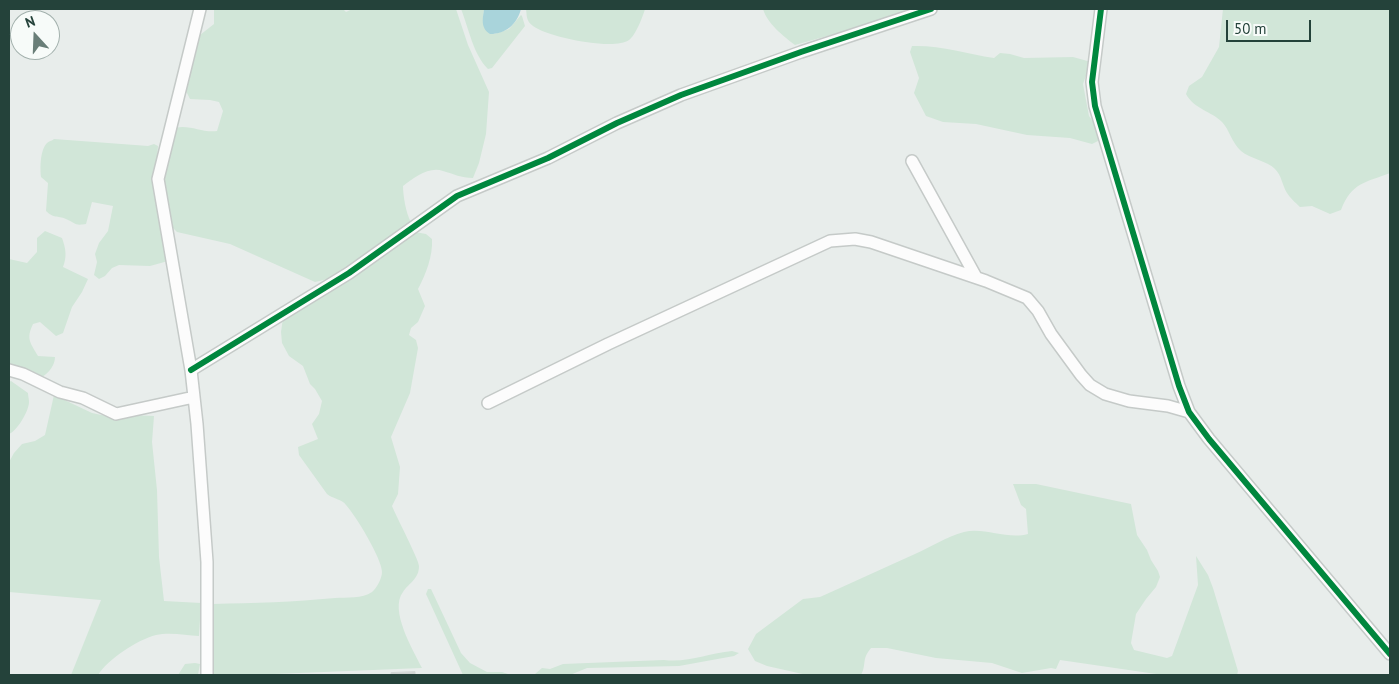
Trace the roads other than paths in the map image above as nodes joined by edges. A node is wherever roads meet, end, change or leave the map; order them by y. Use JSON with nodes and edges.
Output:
{"nodes":[{"id":1,"x":200,"y":9,"type":"edge"},
{"id":2,"x":931,"y":9,"type":"edge"},
{"id":3,"x":1101,"y":9,"type":"edge"},
{"id":4,"x":912,"y":162,"type":"dead end"},
{"id":5,"x":976,"y":278,"type":"junction"},
{"id":6,"x":9,"y":370,"type":"edge"},
{"id":7,"x":191,"y":370,"type":"junction"},
{"id":8,"x":194,"y":397,"type":"junction"},
{"id":9,"x":488,"y":403,"type":"dead end"},
{"id":10,"x":1189,"y":412,"type":"junction"},
{"id":11,"x":1390,"y":654,"type":"edge"},
{"id":12,"x":207,"y":675,"type":"edge"}],
"edges":[{"from":1,"to":7,"type":"street"},
{"from":2,"to":7,"type":"street"},
{"from":3,"to":10,"type":"street"},
{"from":4,"to":5,"type":"street"},
{"from":5,"to":9,"type":"street"},
{"from":5,"to":10,"type":"street"},
{"from":6,"to":8,"type":"street"},
{"from":7,"to":8,"type":"street"},
{"from":8,"to":12,"type":"street"},
{"from":10,"to":11,"type":"street"}]}
